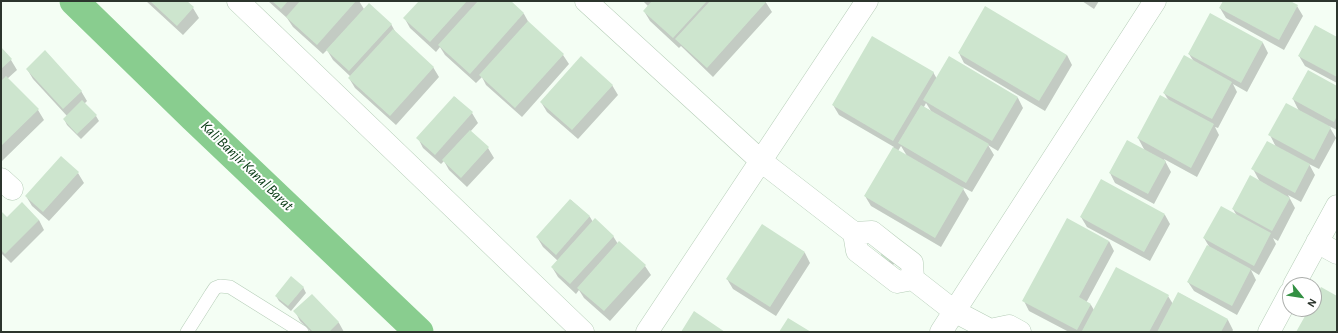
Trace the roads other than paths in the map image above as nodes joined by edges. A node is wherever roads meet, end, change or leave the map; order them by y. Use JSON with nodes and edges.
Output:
{"nodes":[{"id":1,"x":238,"y":1,"type":"edge"},
{"id":2,"x":586,"y":1,"type":"edge"},
{"id":3,"x":867,"y":1,"type":"edge"},
{"id":4,"x":1155,"y":1,"type":"edge"},
{"id":5,"x":761,"y":161,"type":"junction"},
{"id":6,"x":1337,"y":206,"type":"edge"},
{"id":7,"x":1318,"y":242,"type":"junction"},
{"id":8,"x":1337,"y":253,"type":"edge"},
{"id":9,"x":1298,"y":277,"type":"edge"},
{"id":10,"x":1282,"y":308,"type":"edge"},
{"id":11,"x":954,"y":311,"type":"junction"},
{"id":12,"x":990,"y":331,"type":"edge"},
{"id":13,"x":187,"y":332,"type":"edge"},
{"id":14,"x":302,"y":332,"type":"edge"},
{"id":15,"x":583,"y":332,"type":"edge"},
{"id":16,"x":646,"y":332,"type":"edge"},
{"id":17,"x":941,"y":332,"type":"edge"},
{"id":18,"x":1020,"y":332,"type":"edge"},
{"id":19,"x":1269,"y":332,"type":"edge"}],
"edges":[{"from":1,"to":15,"type":"street"},
{"from":2,"to":5,"type":"street"},
{"from":3,"to":5,"type":"street"},
{"from":4,"to":11,"type":"street"},
{"from":5,"to":11,"type":"street"},
{"from":5,"to":16,"type":"street"},
{"from":6,"to":7,"type":"street"},
{"from":7,"to":8,"type":"street"},
{"from":7,"to":9,"type":"street"},
{"from":10,"to":19,"type":"street"},
{"from":11,"to":12,"type":"street"},
{"from":11,"to":17,"type":"street"},
{"from":12,"to":18,"type":"street"},
{"from":13,"to":14,"type":"lane"}]}
